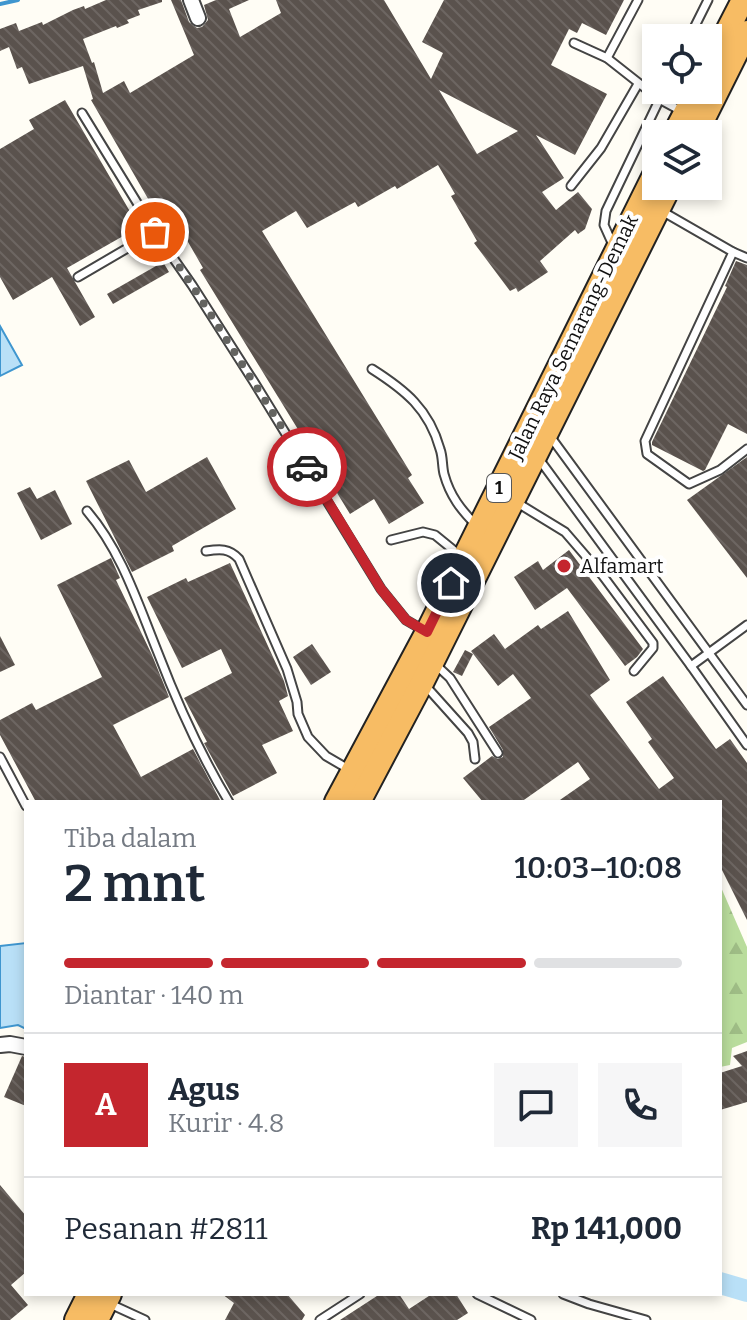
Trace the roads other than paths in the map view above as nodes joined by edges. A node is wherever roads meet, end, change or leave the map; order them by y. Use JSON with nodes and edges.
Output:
{"nodes":[{"id":1,"x":191,"y":0,"type":"edge"},
{"id":2,"x":638,"y":0,"type":"edge"},
{"id":3,"x":708,"y":0,"type":"edge"},
{"id":4,"x":743,"y":0,"type":"edge"},
{"id":5,"x":198,"y":18,"type":"dead end"},
{"id":6,"x":696,"y":24,"type":"edge"},
{"id":7,"x":747,"y":32,"type":"edge"},
{"id":8,"x":722,"y":41,"type":"edge"},
{"id":9,"x":574,"y":43,"type":"dead end"},
{"id":10,"x":607,"y":58,"type":"junction"},
{"id":11,"x":638,"y":84,"type":"junction"},
{"id":12,"x":642,"y":87,"type":"edge"},
{"id":13,"x":657,"y":104,"type":"edge"},
{"id":14,"x":668,"y":104,"type":"edge"},
{"id":15,"x":690,"y":104,"type":"edge"},
{"id":16,"x":82,"y":113,"type":"dead end"},
{"id":17,"x":685,"y":114,"type":"junction"},
{"id":18,"x":682,"y":120,"type":"edge"},
{"id":19,"x":703,"y":120,"type":"edge"},
{"id":20,"x":571,"y":186,"type":"dead end"},
{"id":21,"x":642,"y":199,"type":"edge"},
{"id":22,"x":663,"y":200,"type":"edge"},
{"id":23,"x":658,"y":209,"type":"junction"},
{"id":24,"x":155,"y":232,"type":"junction"},
{"id":25,"x":616,"y":251,"type":"junction"},
{"id":26,"x":733,"y":252,"type":"junction"},
{"id":27,"x":747,"y":258,"type":"edge"},
{"id":28,"x":78,"y":277,"type":"dead end"},
{"id":29,"x":372,"y":369,"type":"dead end"},
{"id":30,"x":546,"y":431,"type":"junction"},
{"id":31,"x":747,"y":449,"type":"edge"},
{"id":32,"x":536,"y":453,"type":"junction"},
{"id":33,"x":513,"y":500,"type":"junction"},
{"id":34,"x":87,"y":511,"type":"dead end"},
{"id":35,"x":479,"y":528,"type":"junction"},
{"id":36,"x":391,"y":540,"type":"dead end"},
{"id":37,"x":206,"y":551,"type":"dead end"},
{"id":38,"x":464,"y":558,"type":"junction"},
{"id":39,"x":747,"y":625,"type":"edge"},
{"id":40,"x":427,"y":632,"type":"junction"},
{"id":41,"x":710,"y":653,"type":"junction"},
{"id":42,"x":691,"y":666,"type":"junction"},
{"id":43,"x":634,"y":671,"type":"dead end"},
{"id":44,"x":427,"y":672,"type":"junction"},
{"id":45,"x":747,"y":705,"type":"edge"},
{"id":46,"x":747,"y":745,"type":"edge"},
{"id":47,"x":498,"y":753,"type":"dead end"},
{"id":48,"x":0,"y":757,"type":"edge"},
{"id":49,"x":475,"y":759,"type":"dead end"},
{"id":50,"x":352,"y":772,"type":"junction"},
{"id":51,"x":228,"y":800,"type":"edge"},
{"id":52,"x":337,"y":800,"type":"edge"},
{"id":53,"x":360,"y":800,"type":"edge"},
{"id":54,"x":24,"y":802,"type":"edge"},
{"id":55,"x":0,"y":1045,"type":"edge"},
{"id":56,"x":24,"y":1047,"type":"edge"},
{"id":57,"x":357,"y":1296,"type":"edge"},
{"id":58,"x":481,"y":1296,"type":"edge"},
{"id":59,"x":569,"y":1296,"type":"edge"},
{"id":60,"x":100,"y":1303,"type":"edge"},
{"id":61,"x":76,"y":1320,"type":"edge"},
{"id":62,"x":145,"y":1320,"type":"edge"},
{"id":63,"x":320,"y":1320,"type":"edge"},
{"id":64,"x":531,"y":1320,"type":"edge"},
{"id":65,"x":646,"y":1320,"type":"edge"}],
"edges":[{"from":1,"to":5,"type":"street"},
{"from":2,"to":10,"type":"lane"},
{"from":3,"to":6,"type":"lane"},
{"from":4,"to":8,"type":"highway"},
{"from":7,"to":19,"type":"highway"},
{"from":9,"to":10,"type":"lane"},
{"from":10,"to":11,"type":"lane"},
{"from":11,"to":12,"type":"lane"},
{"from":11,"to":20,"type":"lane"},
{"from":13,"to":25,"type":"lane"},
{"from":14,"to":17,"type":"lane"},
{"from":15,"to":17,"type":"highway"},
{"from":16,"to":24,"type":"lane"},
{"from":17,"to":18,"type":"highway"},
{"from":21,"to":25,"type":"highway","name":"Jalan Raya Semarang-Demak","number":"1"},
{"from":22,"to":23,"type":"highway","name":"Jalan Raya Semarang-Demak","number":"1"},
{"from":23,"to":26,"type":"lane"},
{"from":23,"to":30,"type":"highway","name":"Jalan Raya Semarang-Demak","number":"1"},
{"from":24,"to":28,"type":"lane"},
{"from":24,"to":40,"type":"lane"},
{"from":25,"to":35,"type":"highway","name":"Jalan Raya Semarang-Demak","number":"1"},
{"from":26,"to":27,"type":"lane"},
{"from":26,"to":31,"type":"lane"},
{"from":29,"to":35,"type":"lane"},
{"from":30,"to":32,"type":"highway","name":"Jalan Raya Semarang-Demak","number":"1"},
{"from":30,"to":41,"type":"lane"},
{"from":32,"to":33,"type":"highway","name":"Jalan Raya Semarang-Demak","number":"1"},
{"from":32,"to":42,"type":"lane"},
{"from":33,"to":43,"type":"lane"},
{"from":33,"to":44,"type":"highway","name":"Jalan Raya Semarang-Demak","number":"1"},
{"from":34,"to":51,"type":"lane"},
{"from":35,"to":38,"type":"highway","name":"Jalan Raya Semarang-Demak","number":"1"},
{"from":36,"to":38,"type":"lane"},
{"from":37,"to":50,"type":"lane"},
{"from":38,"to":40,"type":"highway","name":"Jalan Raya Semarang-Demak","number":"1"},
{"from":39,"to":41,"type":"lane"},
{"from":40,"to":50,"type":"highway","name":"Jalan Raya Semarang-Demak","number":"1"},
{"from":41,"to":42,"type":"lane"},
{"from":41,"to":45,"type":"lane"},
{"from":42,"to":46,"type":"lane"},
{"from":44,"to":47,"type":"lane"},
{"from":44,"to":49,"type":"lane"},
{"from":44,"to":53,"type":"highway","name":"Jalan Raya Semarang-Demak","number":"1"},
{"from":48,"to":54,"type":"lane"},
{"from":50,"to":52,"type":"highway","name":"Jalan Raya Semarang-Demak","number":"1"},
{"from":55,"to":56,"type":"street"},
{"from":57,"to":63,"type":"lane"},
{"from":58,"to":64,"type":"lane"},
{"from":59,"to":65,"type":"lane"},
{"from":60,"to":61,"type":"highway"},
{"from":60,"to":62,"type":"lane"}]}
